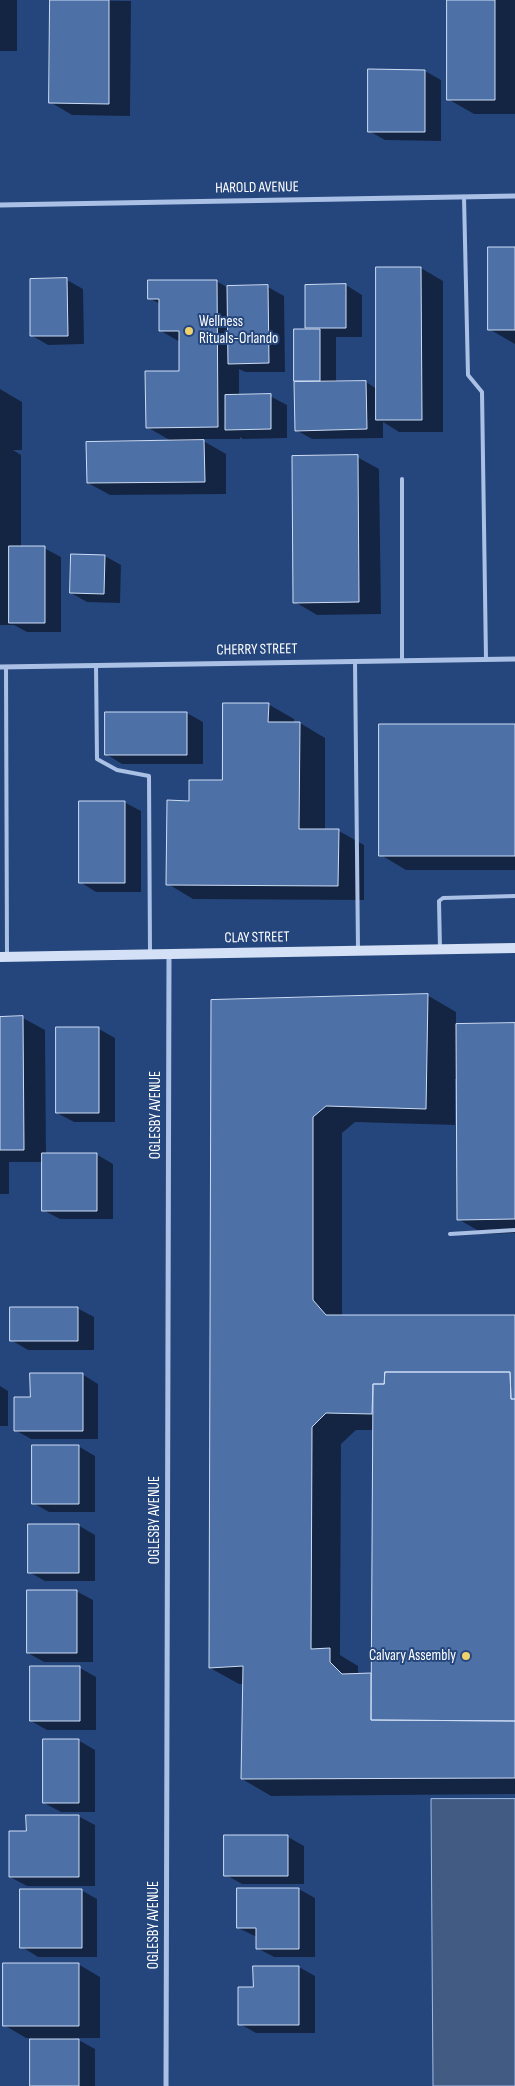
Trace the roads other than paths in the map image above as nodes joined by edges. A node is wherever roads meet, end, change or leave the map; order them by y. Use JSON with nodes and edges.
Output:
{"nodes":[{"id":1,"x":515,"y":196,"type":"edge"},
{"id":2,"x":464,"y":197,"type":"junction"},
{"id":3,"x":0,"y":205,"type":"edge"},
{"id":4,"x":402,"y":479,"type":"dead end"},
{"id":5,"x":486,"y":659,"type":"junction"},
{"id":6,"x":515,"y":659,"type":"edge"},
{"id":7,"x":402,"y":660,"type":"junction"},
{"id":8,"x":355,"y":661,"type":"junction"},
{"id":9,"x":96,"y":665,"type":"junction"},
{"id":10,"x":3,"y":667,"type":"edge"},
{"id":11,"x":515,"y":896,"type":"edge"},
{"id":12,"x":515,"y":948,"type":"edge"},
{"id":13,"x":440,"y":949,"type":"junction"},
{"id":14,"x":358,"y":951,"type":"junction"},
{"id":15,"x":150,"y":955,"type":"junction"},
{"id":16,"x":168,"y":955,"type":"junction"},
{"id":17,"x":3,"y":957,"type":"edge"},
{"id":18,"x":515,"y":1230,"type":"edge"},
{"id":19,"x":450,"y":1234,"type":"dead end"},
{"id":20,"x":166,"y":2086,"type":"edge"}],
"edges":[{"from":1,"to":2,"type":"street","name":"HAROLD AVENUE"},
{"from":2,"to":3,"type":"street","name":"HAROLD AVENUE"},
{"from":2,"to":5,"type":"lane"},
{"from":4,"to":7,"type":"lane"},
{"from":5,"to":6,"type":"street","name":"CHERRY STREET"},
{"from":5,"to":7,"type":"street","name":"CHERRY STREET"},
{"from":7,"to":8,"type":"street","name":"CHERRY STREET"},
{"from":8,"to":9,"type":"street","name":"CHERRY STREET"},
{"from":8,"to":14,"type":"lane"},
{"from":9,"to":10,"type":"street","name":"CHERRY STREET"},
{"from":9,"to":15,"type":"lane"},
{"from":10,"to":17,"type":"lane"},
{"from":11,"to":13,"type":"lane"},
{"from":12,"to":13,"type":"street","name":"CLAY STREET"},
{"from":13,"to":14,"type":"street","name":"CLAY STREET"},
{"from":14,"to":16,"type":"street","name":"CLAY STREET"},
{"from":15,"to":16,"type":"street","name":"CLAY STREET"},
{"from":15,"to":17,"type":"street","name":"CLAY STREET"},
{"from":16,"to":20,"type":"street","name":"OGLESBY AVENUE"},
{"from":18,"to":19,"type":"lane"}]}
